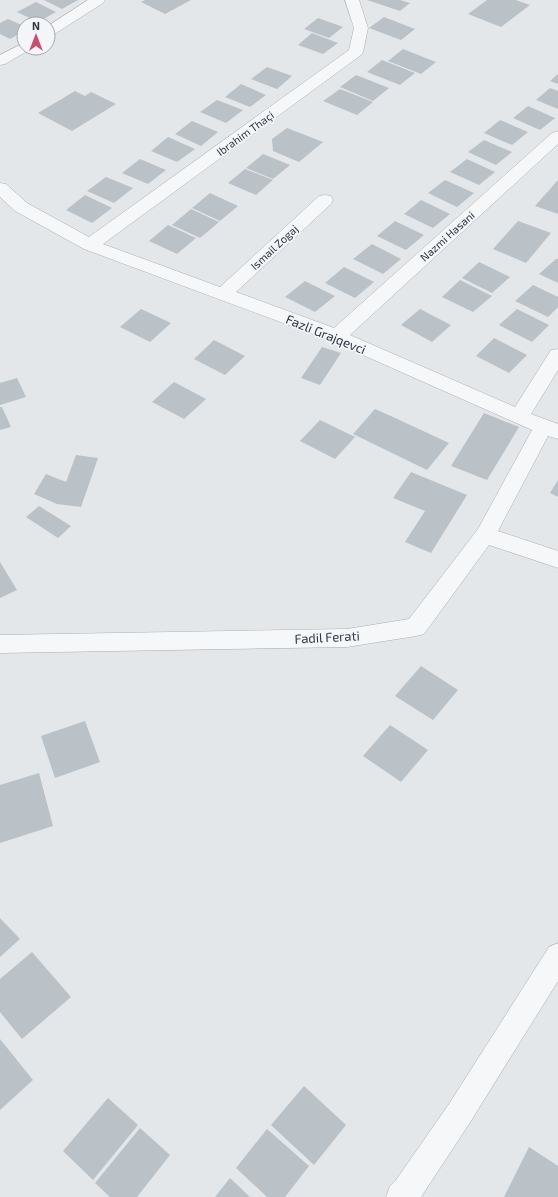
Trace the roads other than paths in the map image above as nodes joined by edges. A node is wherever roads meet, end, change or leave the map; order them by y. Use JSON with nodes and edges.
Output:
{"nodes":[{"id":1,"x":98,"y":0,"type":"edge"},
{"id":2,"x":352,"y":0,"type":"edge"},
{"id":3,"x":56,"y":27,"type":"edge"},
{"id":4,"x":16,"y":52,"type":"edge"},
{"id":5,"x":0,"y":62,"type":"edge"},
{"id":6,"x":558,"y":136,"type":"edge"},
{"id":7,"x":0,"y":188,"type":"edge"},
{"id":8,"x":325,"y":200,"type":"dead end"},
{"id":9,"x":90,"y":245,"type":"junction"},
{"id":10,"x":223,"y":294,"type":"junction"},
{"id":11,"x":336,"y":336,"type":"junction"},
{"id":12,"x":558,"y":355,"type":"edge"},
{"id":13,"x":519,"y":417,"type":"junction"},
{"id":14,"x":551,"y":430,"type":"edge"},
{"id":15,"x":484,"y":534,"type":"junction"},
{"id":16,"x":558,"y":560,"type":"edge"},
{"id":17,"x":0,"y":644,"type":"edge"},
{"id":18,"x":554,"y":972,"type":"edge"},
{"id":19,"x":401,"y":1197,"type":"edge"}],
"edges":[{"from":1,"to":3,"type":"street"},
{"from":2,"to":9,"type":"street","name":"Ibrahim Thaçi"},
{"from":4,"to":5,"type":"street"},
{"from":6,"to":11,"type":"street","name":"Nazmi Hasani"},
{"from":7,"to":9,"type":"street","name":"Fazli Grajqevci"},
{"from":8,"to":10,"type":"street","name":"Ismail Zogaj"},
{"from":9,"to":10,"type":"street","name":"Fazli Grajqevci"},
{"from":10,"to":11,"type":"street","name":"Fazli Grajqevci"},
{"from":11,"to":13,"type":"street","name":"Fazli Grajqevci"},
{"from":12,"to":13,"type":"street"},
{"from":13,"to":14,"type":"street","name":"Fazli Grajqevci"},
{"from":14,"to":15,"type":"street","name":"Fadil Ferati"},
{"from":15,"to":16,"type":"street"},
{"from":15,"to":17,"type":"street","name":"Fadil Ferati"},
{"from":18,"to":19,"type":"street"}]}
